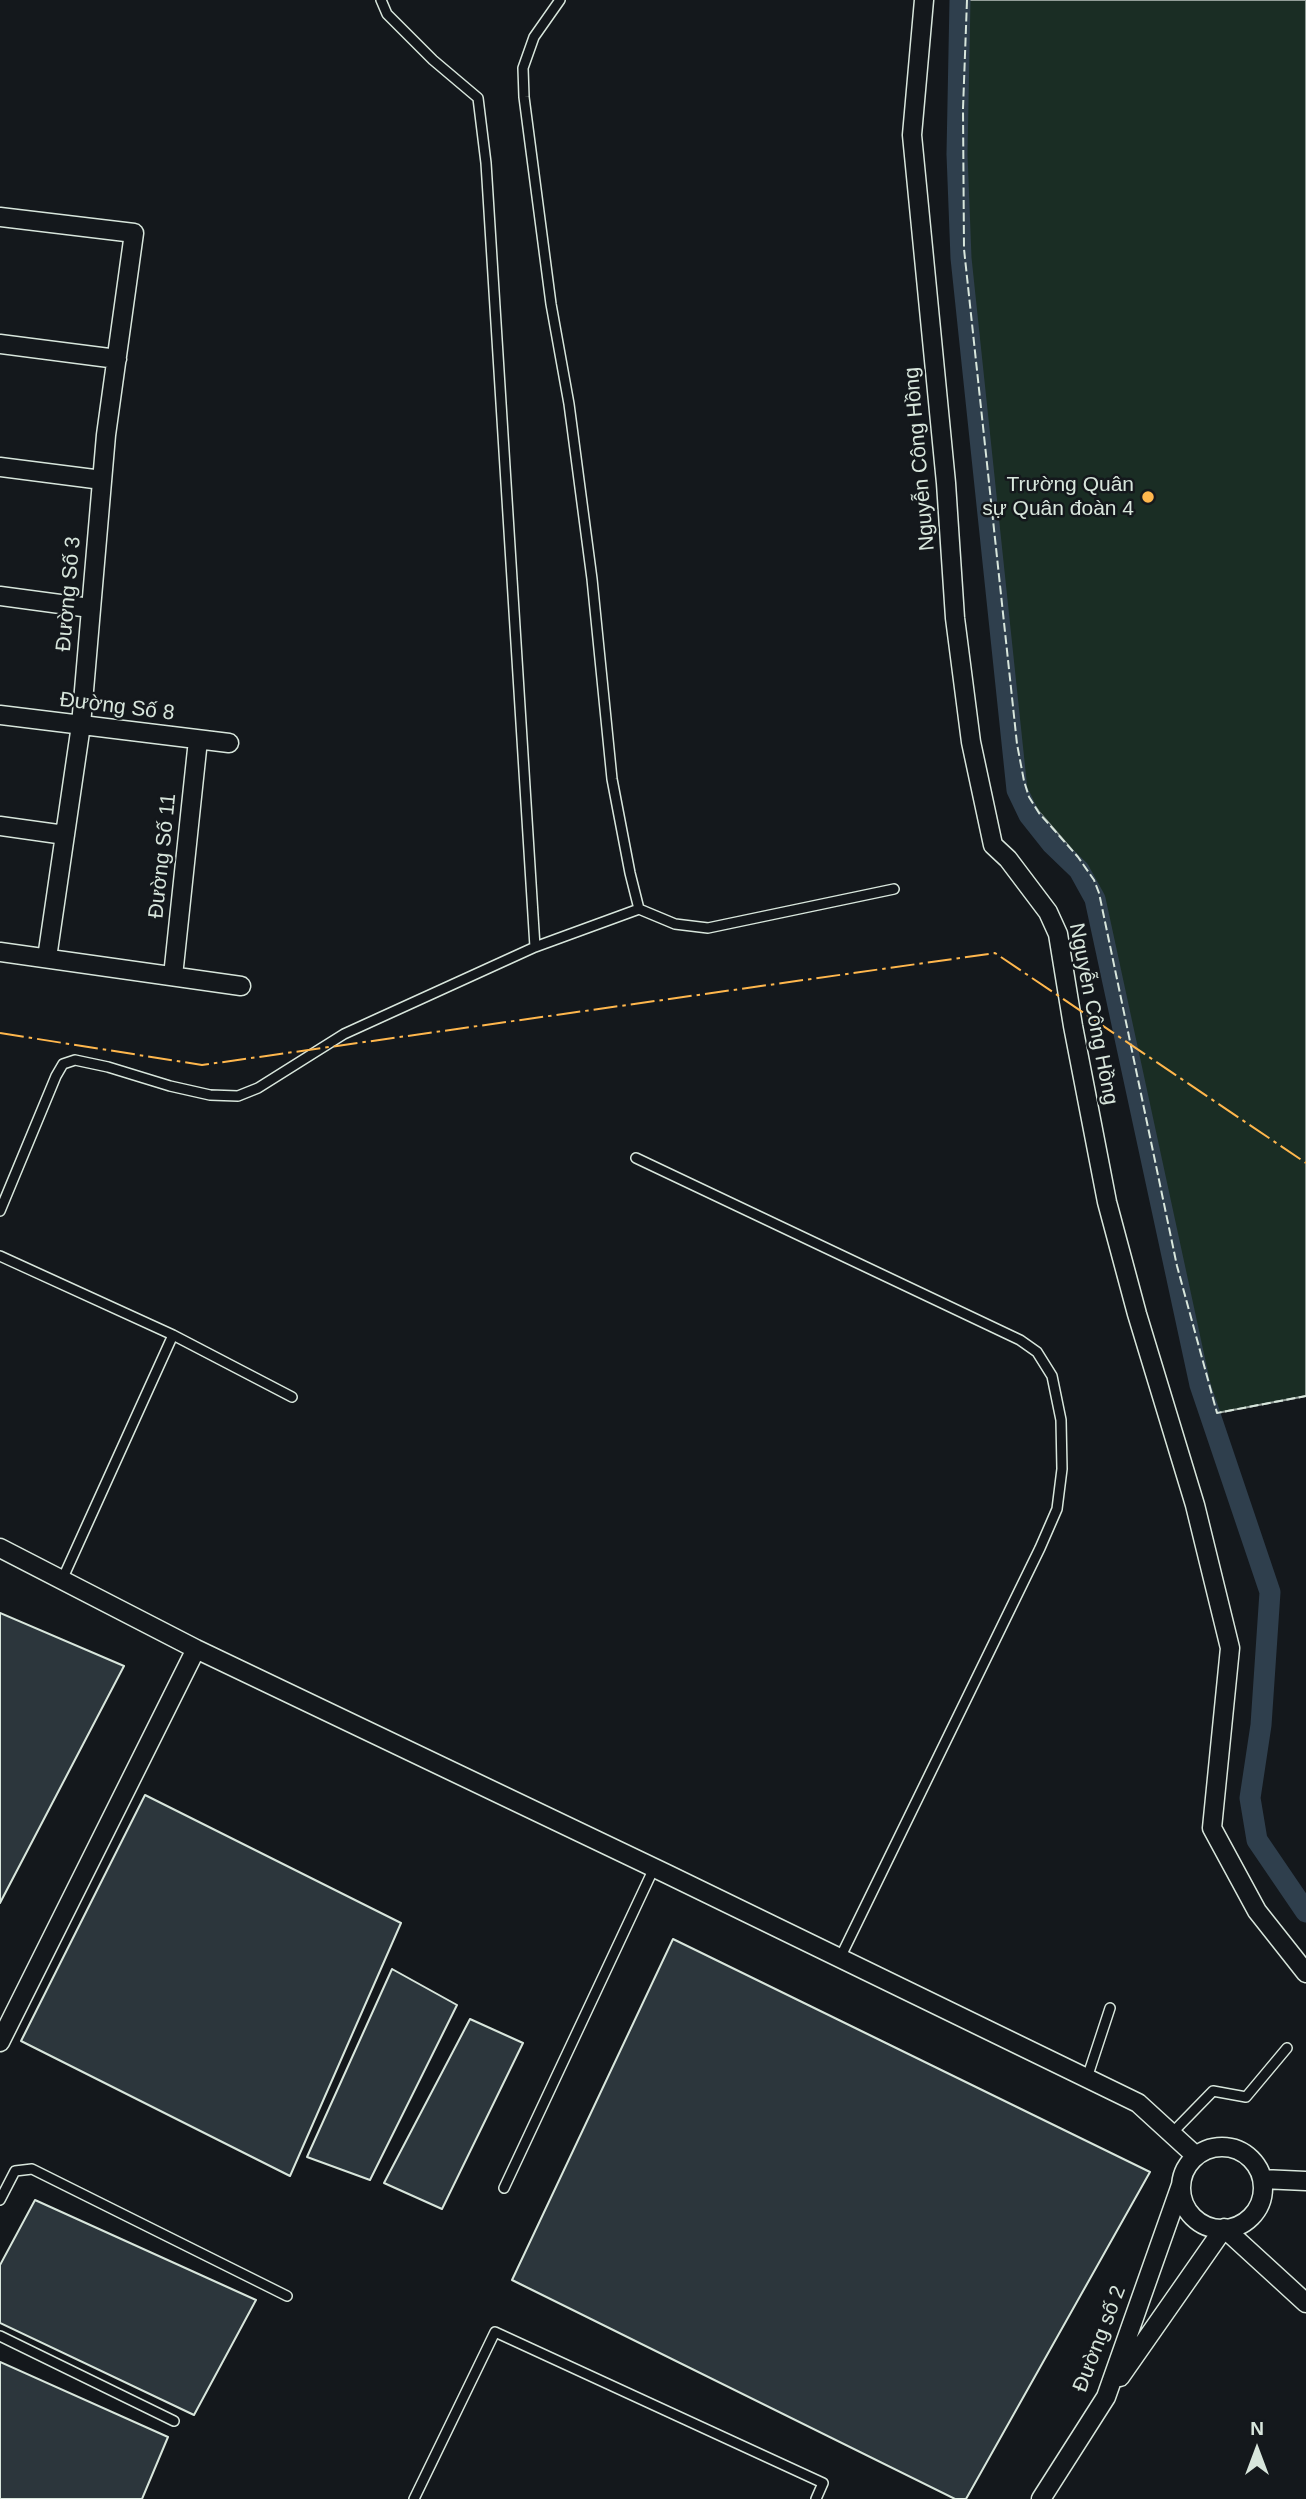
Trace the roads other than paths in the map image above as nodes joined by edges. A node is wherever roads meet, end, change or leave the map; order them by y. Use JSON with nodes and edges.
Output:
{"nodes":[{"id":1,"x":380,"y":0,"type":"edge"},
{"id":2,"x":560,"y":0,"type":"edge"},
{"id":3,"x":924,"y":0,"type":"edge"},
{"id":4,"x":0,"y":217,"type":"edge"},
{"id":5,"x":0,"y":344,"type":"edge"},
{"id":6,"x":117,"y":359,"type":"junction"},
{"id":7,"x":0,"y":467,"type":"edge"},
{"id":8,"x":102,"y":480,"type":"junction"},
{"id":9,"x":0,"y":596,"type":"edge"},
{"id":10,"x":90,"y":608,"type":"junction"},
{"id":11,"x":0,"y":715,"type":"edge"},
{"id":12,"x":81,"y":725,"type":"junction"},
{"id":13,"x":198,"y":740,"type":"junction"},
{"id":14,"x":229,"y":743,"type":"dead end"},
{"id":15,"x":0,"y":826,"type":"edge"},
{"id":16,"x":65,"y":835,"type":"junction"},
{"id":17,"x":894,"y":889,"type":"dead end"},
{"id":18,"x":639,"y":909,"type":"junction"},
{"id":19,"x":535,"y":947,"type":"junction"},
{"id":20,"x":0,"y":952,"type":"edge"},
{"id":21,"x":47,"y":958,"type":"junction"},
{"id":22,"x":173,"y":976,"type":"junction"},
{"id":23,"x":241,"y":986,"type":"dead end"},
{"id":24,"x":636,"y":1158,"type":"dead end"},
{"id":25,"x":0,"y":1211,"type":"edge"},
{"id":26,"x":0,"y":1256,"type":"edge"},
{"id":27,"x":173,"y":1335,"type":"junction"},
{"id":28,"x":292,"y":1397,"type":"dead end"},
{"id":29,"x":0,"y":1548,"type":"edge"},
{"id":30,"x":62,"y":1580,"type":"junction"},
{"id":31,"x":196,"y":1649,"type":"junction"},
{"id":32,"x":654,"y":1868,"type":"junction"},
{"id":33,"x":840,"y":1958,"type":"junction"},
{"id":34,"x":1306,"y":1973,"type":"edge"},
{"id":35,"x":1110,"y":2008,"type":"dead end"},
{"id":36,"x":0,"y":2042,"type":"edge"},
{"id":37,"x":1287,"y":2048,"type":"dead end"},
{"id":38,"x":1087,"y":2078,"type":"junction"},
{"id":39,"x":1172,"y":2132,"type":"junction"},
{"id":40,"x":1196,"y":2156,"type":"junction"},
{"id":41,"x":1262,"y":2179,"type":"junction"},
{"id":42,"x":1306,"y":2181,"type":"edge"},
{"id":43,"x":1181,"y":2185,"type":"junction"},
{"id":44,"x":504,"y":2188,"type":"dead end"},
{"id":45,"x":0,"y":2200,"type":"edge"},
{"id":46,"x":1224,"y":2228,"type":"junction"},
{"id":47,"x":287,"y":2297,"type":"dead end"},
{"id":48,"x":1306,"y":2303,"type":"edge"},
{"id":49,"x":0,"y":2336,"type":"edge"},
{"id":50,"x":1105,"y":2397,"type":"junction"},
{"id":51,"x":174,"y":2421,"type":"dead end"},
{"id":52,"x":414,"y":2499,"type":"edge"},
{"id":53,"x":816,"y":2499,"type":"edge"},
{"id":54,"x":1041,"y":2499,"type":"edge"}],
"edges":[{"from":1,"to":19,"type":"lane"},
{"from":2,"to":18,"type":"lane"},
{"from":3,"to":34,"type":"street","name":"Nguyễn Công Hồng"},
{"from":4,"to":6,"type":"street","name":"Đường Số 3"},
{"from":5,"to":6,"type":"street"},
{"from":6,"to":8,"type":"street","name":"Đường Số 3"},
{"from":7,"to":8,"type":"street"},
{"from":8,"to":10,"type":"street","name":"Đường Số 3"},
{"from":9,"to":10,"type":"street"},
{"from":10,"to":12,"type":"street","name":"Đường Số 3"},
{"from":11,"to":12,"type":"street","name":"Đường Số 8"},
{"from":12,"to":13,"type":"street","name":"Đường Số 8"},
{"from":12,"to":16,"type":"street","name":"Đường Số 3"},
{"from":13,"to":14,"type":"street","name":"Đường Số 8"},
{"from":13,"to":22,"type":"street","name":"Đường Số 11"},
{"from":15,"to":16,"type":"street"},
{"from":16,"to":21,"type":"street","name":"Đường Số 3"},
{"from":17,"to":18,"type":"lane"},
{"from":18,"to":19,"type":"lane"},
{"from":19,"to":25,"type":"lane"},
{"from":20,"to":21,"type":"street"},
{"from":21,"to":22,"type":"street"},
{"from":22,"to":23,"type":"street"},
{"from":24,"to":33,"type":"lane"},
{"from":26,"to":27,"type":"lane"},
{"from":27,"to":28,"type":"lane"},
{"from":27,"to":30,"type":"lane"},
{"from":29,"to":30,"type":"street"},
{"from":30,"to":31,"type":"street"},
{"from":31,"to":32,"type":"street"},
{"from":31,"to":36,"type":"street"},
{"from":32,"to":33,"type":"street"},
{"from":32,"to":44,"type":"lane"},
{"from":33,"to":38,"type":"street"},
{"from":35,"to":38,"type":"lane"},
{"from":37,"to":39,"type":"lane"},
{"from":38,"to":39,"type":"street"},
{"from":39,"to":40,"type":"street"},
{"from":40,"to":41,"type":"street"},
{"from":40,"to":43,"type":"street"},
{"from":41,"to":42,"type":"street"},
{"from":41,"to":46,"type":"street"},
{"from":43,"to":46,"type":"street"},
{"from":43,"to":50,"type":"street","name":"Đường số 2"},
{"from":45,"to":47,"type":"lane"},
{"from":46,"to":48,"type":"street"},
{"from":46,"to":50,"type":"street"},
{"from":49,"to":51,"type":"lane"},
{"from":50,"to":54,"type":"street","name":"Đường số 2"},
{"from":52,"to":53,"type":"lane"}]}
